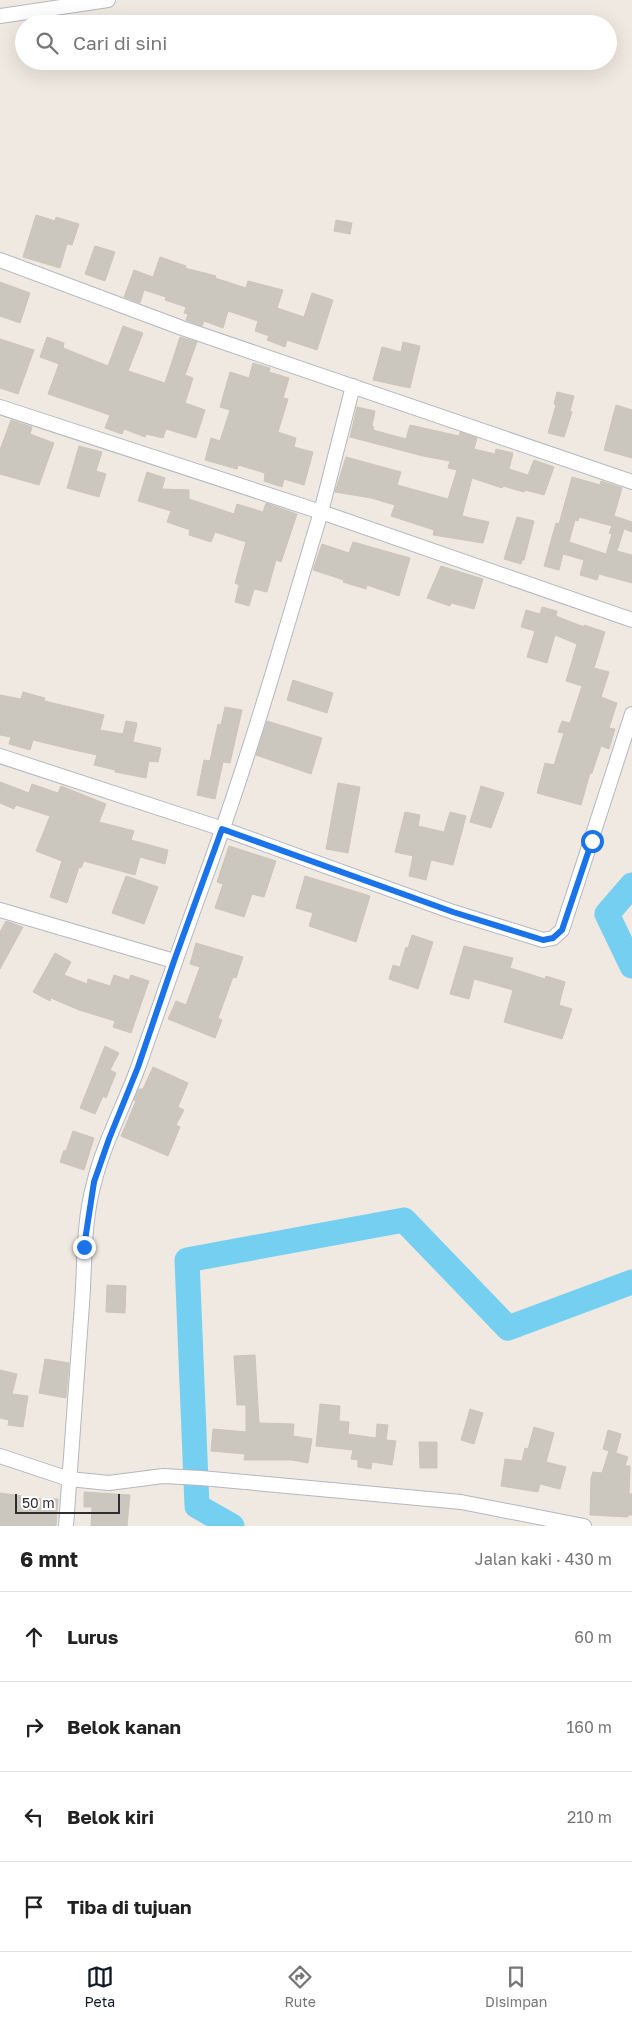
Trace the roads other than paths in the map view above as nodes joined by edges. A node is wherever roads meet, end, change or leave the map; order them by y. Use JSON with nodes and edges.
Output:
{"nodes":[{"id":1,"x":108,"y":0,"type":"edge"},
{"id":2,"x":0,"y":16,"type":"edge"},
{"id":3,"x":0,"y":260,"type":"edge"},
{"id":4,"x":353,"y":386,"type":"junction"},
{"id":5,"x":0,"y":408,"type":"edge"},
{"id":6,"x":632,"y":482,"type":"edge"},
{"id":7,"x":320,"y":512,"type":"junction"},
{"id":8,"x":632,"y":620,"type":"edge"},
{"id":9,"x":632,"y":714,"type":"edge"},
{"id":10,"x":0,"y":756,"type":"edge"},
{"id":11,"x":222,"y":829,"type":"junction"},
{"id":12,"x":0,"y":910,"type":"edge"},
{"id":13,"x":174,"y":961,"type":"junction"},
{"id":14,"x":0,"y":1456,"type":"edge"},
{"id":15,"x":69,"y":1479,"type":"junction"},
{"id":16,"x":66,"y":1526,"type":"edge"},
{"id":17,"x":584,"y":1526,"type":"edge"}],
"edges":[{"from":1,"to":2,"type":"street"},
{"from":3,"to":4,"type":"street"},
{"from":4,"to":6,"type":"street"},
{"from":4,"to":7,"type":"street"},
{"from":5,"to":7,"type":"street"},
{"from":7,"to":8,"type":"street"},
{"from":7,"to":11,"type":"street"},
{"from":9,"to":11,"type":"street"},
{"from":10,"to":11,"type":"street"},
{"from":11,"to":13,"type":"street"},
{"from":12,"to":13,"type":"street"},
{"from":13,"to":15,"type":"street"},
{"from":14,"to":15,"type":"street"},
{"from":15,"to":16,"type":"street"},
{"from":15,"to":17,"type":"street"}]}
